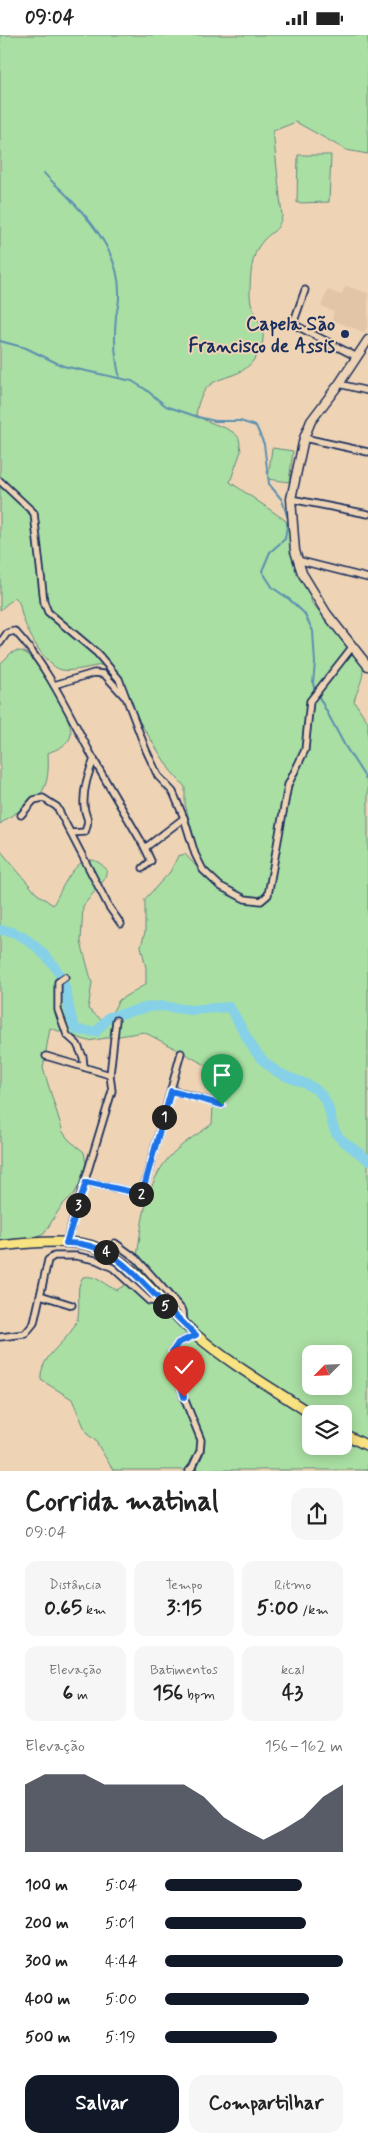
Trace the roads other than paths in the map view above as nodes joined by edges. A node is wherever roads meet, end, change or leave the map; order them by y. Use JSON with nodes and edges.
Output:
{"nodes":[{"id":1,"x":305,"y":290,"type":"dead end"},
{"id":2,"x":368,"y":340,"type":"edge"},
{"id":3,"x":357,"y":357,"type":"junction"},
{"id":4,"x":339,"y":384,"type":"junction"},
{"id":5,"x":368,"y":391,"type":"edge"},
{"id":6,"x":304,"y":438,"type":"junction"},
{"id":7,"x":368,"y":452,"type":"edge"},
{"id":8,"x":0,"y":481,"type":"edge"},
{"id":9,"x":290,"y":499,"type":"junction"},
{"id":10,"x":368,"y":515,"type":"edge"},
{"id":11,"x":297,"y":560,"type":"junction"},
{"id":12,"x":368,"y":578,"type":"edge"},
{"id":13,"x":0,"y":643,"type":"edge"},
{"id":14,"x":353,"y":646,"type":"junction"},
{"id":15,"x":368,"y":666,"type":"edge"},
{"id":16,"x":54,"y":685,"type":"junction"},
{"id":17,"x":126,"y":699,"type":"junction"},
{"id":18,"x":94,"y":759,"type":"junction"},
{"id":19,"x":21,"y":815,"type":"dead end"},
{"id":20,"x":184,"y":818,"type":"junction"},
{"id":21,"x":71,"y":833,"type":"junction"},
{"id":22,"x":145,"y":848,"type":"junction"},
{"id":23,"x":143,"y":867,"type":"dead end"},
{"id":24,"x":121,"y":924,"type":"dead end"},
{"id":25,"x":65,"y":977,"type":"dead end"},
{"id":26,"x":116,"y":1020,"type":"dead end"},
{"id":27,"x":181,"y":1053,"type":"dead end"},
{"id":28,"x":46,"y":1056,"type":"dead end"},
{"id":29,"x":84,"y":1067,"type":"junction"},
{"id":30,"x":110,"y":1075,"type":"junction"},
{"id":31,"x":171,"y":1091,"type":"junction"},
{"id":32,"x":222,"y":1105,"type":"dead end"},
{"id":33,"x":86,"y":1182,"type":"junction"},
{"id":34,"x":66,"y":1243,"type":"junction"},
{"id":35,"x":115,"y":1243,"type":"dead end"},
{"id":36,"x":0,"y":1246,"type":"edge"},
{"id":37,"x":40,"y":1295,"type":"junction"},
{"id":38,"x":161,"y":1302,"type":"junction"},
{"id":39,"x":72,"y":1305,"type":"dead end"},
{"id":40,"x":184,"y":1324,"type":"junction"},
{"id":41,"x":196,"y":1335,"type":"junction"},
{"id":42,"x":0,"y":1337,"type":"edge"},
{"id":43,"x":302,"y":1408,"type":"edge"},
{"id":44,"x":352,"y":1438,"type":"edge"},
{"id":45,"x":368,"y":1446,"type":"edge"},
{"id":46,"x":188,"y":1471,"type":"edge"}],
"edges":[{"from":1,"to":3,"type":"street"},
{"from":2,"to":3,"type":"street"},
{"from":3,"to":4,"type":"street"},
{"from":4,"to":5,"type":"street"},
{"from":4,"to":6,"type":"street"},
{"from":6,"to":7,"type":"street"},
{"from":6,"to":9,"type":"street"},
{"from":8,"to":17,"type":"street"},
{"from":9,"to":10,"type":"street"},
{"from":9,"to":11,"type":"street"},
{"from":11,"to":12,"type":"street"},
{"from":11,"to":14,"type":"street"},
{"from":13,"to":16,"type":"street"},
{"from":14,"to":15,"type":"street"},
{"from":14,"to":20,"type":"street"},
{"from":16,"to":17,"type":"street"},
{"from":16,"to":18,"type":"street"},
{"from":17,"to":20,"type":"street"},
{"from":18,"to":21,"type":"street"},
{"from":18,"to":22,"type":"street"},
{"from":19,"to":21,"type":"street"},
{"from":20,"to":22,"type":"street"},
{"from":21,"to":24,"type":"street"},
{"from":22,"to":23,"type":"street"},
{"from":25,"to":29,"type":"street"},
{"from":26,"to":30,"type":"street"},
{"from":27,"to":31,"type":"street"},
{"from":28,"to":29,"type":"street"},
{"from":29,"to":30,"type":"street"},
{"from":30,"to":33,"type":"street"},
{"from":31,"to":32,"type":"street"},
{"from":31,"to":33,"type":"street"},
{"from":33,"to":34,"type":"street"},
{"from":34,"to":36,"type":"main road"},
{"from":34,"to":38,"type":"main road"},
{"from":35,"to":40,"type":"street"},
{"from":37,"to":38,"type":"street"},
{"from":37,"to":39,"type":"street"},
{"from":37,"to":42,"type":"street"},
{"from":38,"to":40,"type":"main road"},
{"from":40,"to":41,"type":"main road"},
{"from":41,"to":43,"type":"main road"},
{"from":41,"to":46,"type":"street"},
{"from":44,"to":45,"type":"main road"}]}
